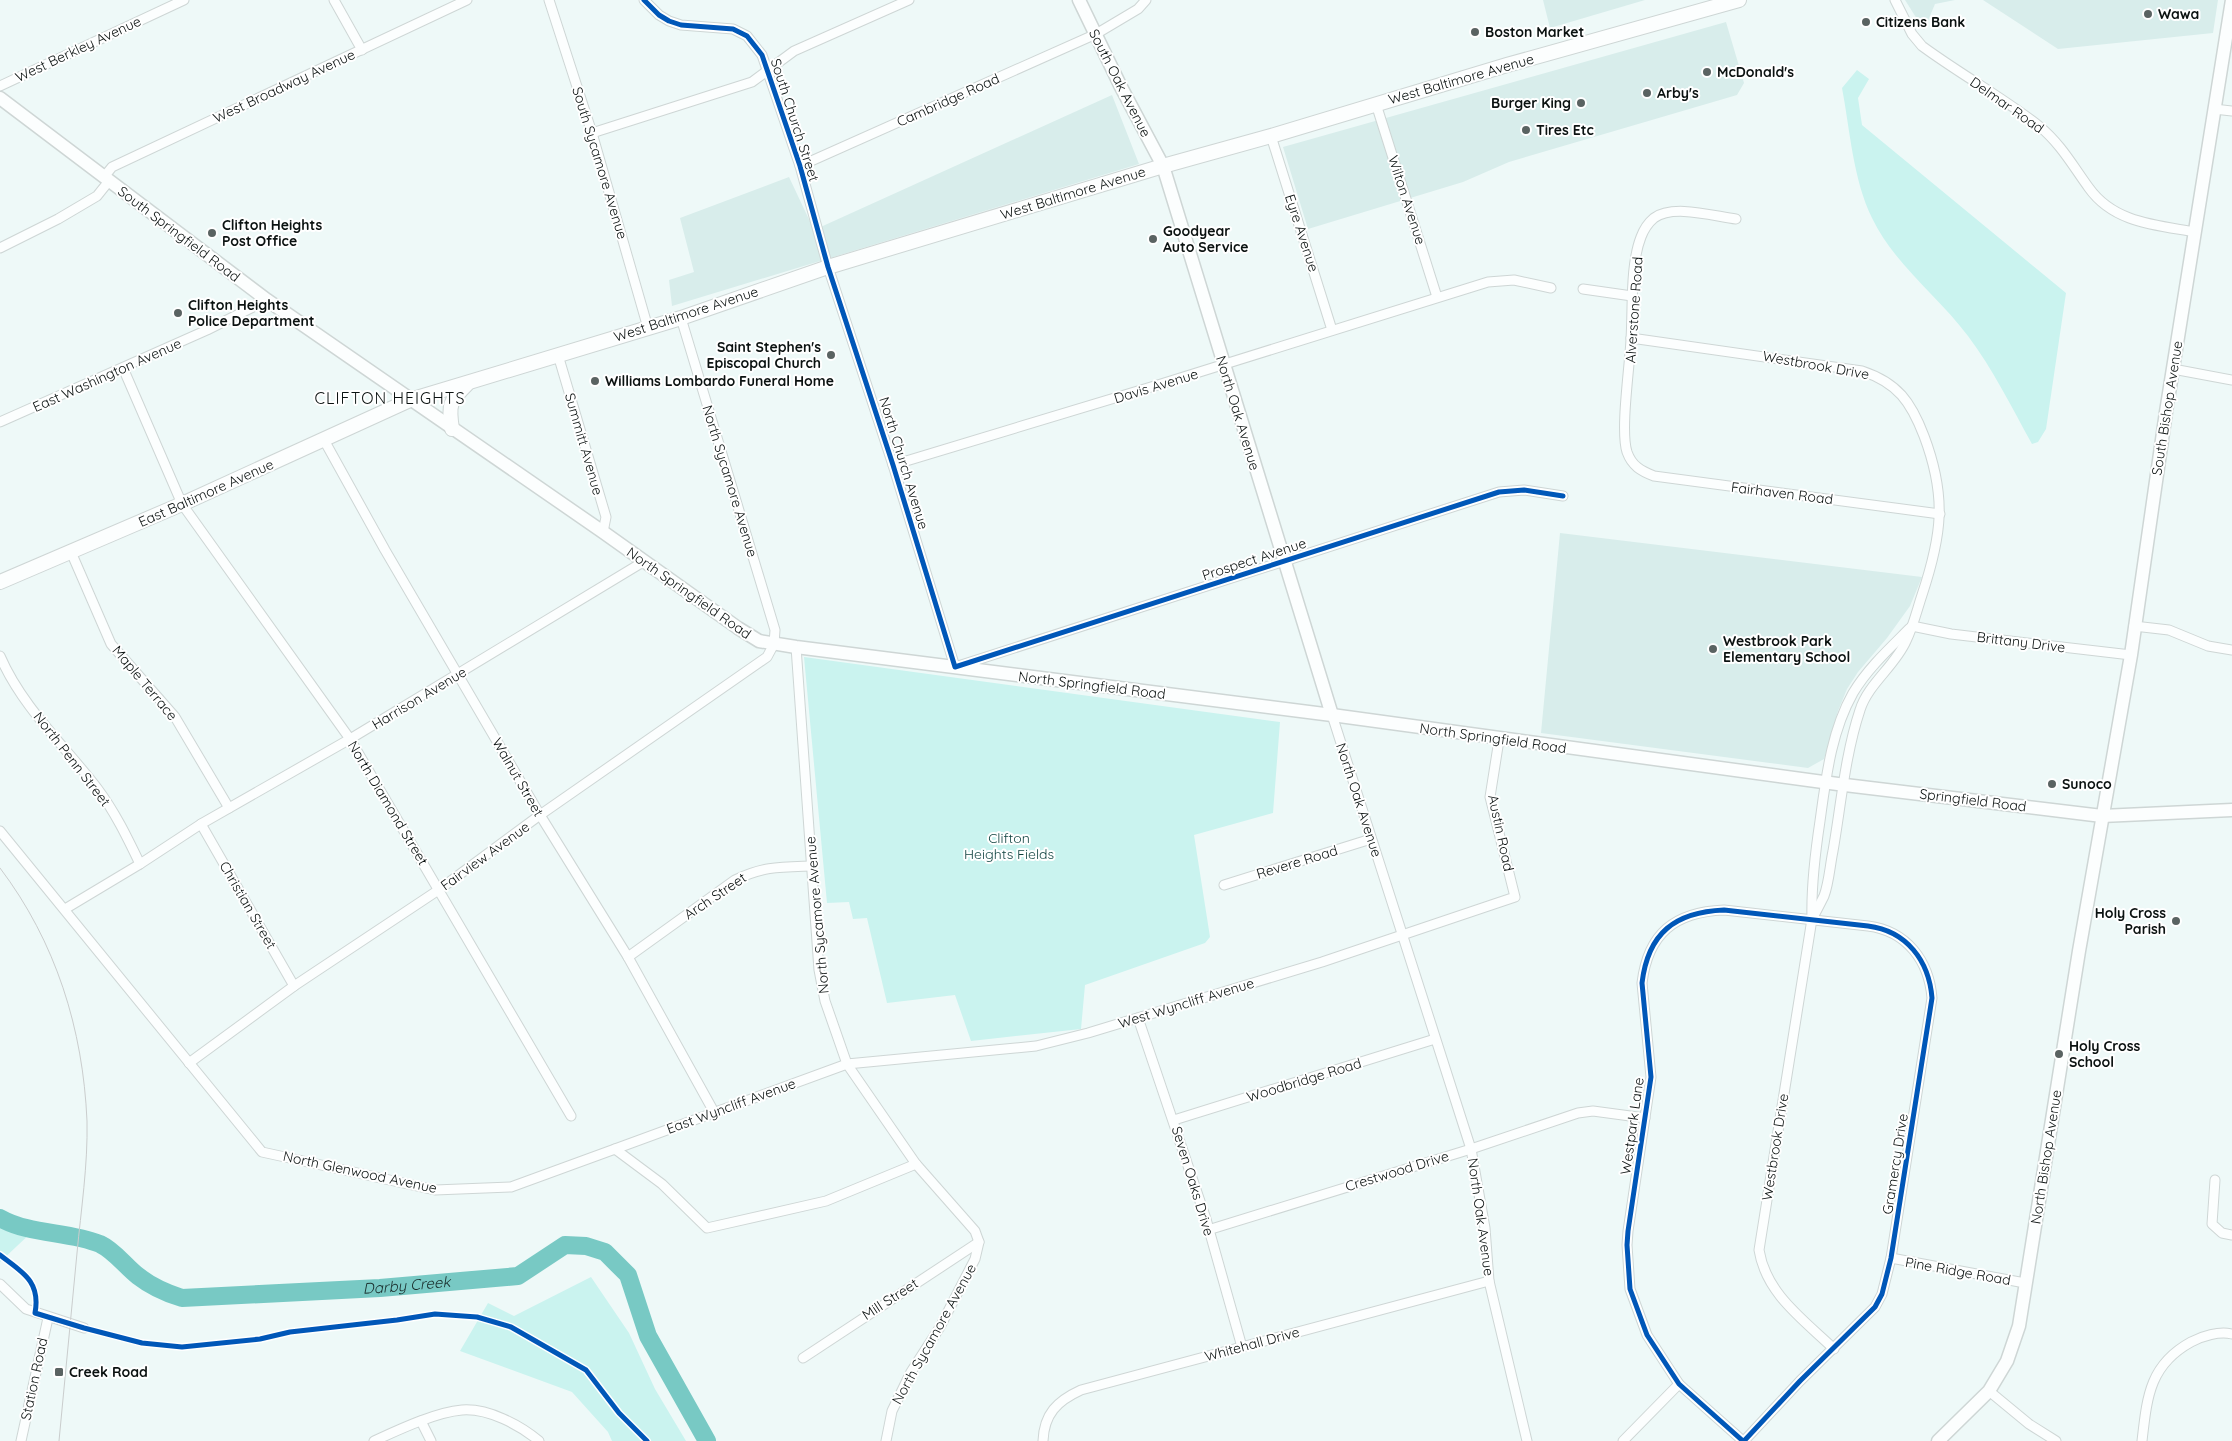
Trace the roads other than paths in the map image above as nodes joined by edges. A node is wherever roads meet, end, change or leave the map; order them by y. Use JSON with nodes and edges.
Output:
{"nodes":[{"id":1,"x":184,"y":0,"type":"edge"},
{"id":2,"x":334,"y":0,"type":"edge"},
{"id":3,"x":467,"y":0,"type":"edge"},
{"id":4,"x":549,"y":0,"type":"edge"},
{"id":5,"x":644,"y":0,"type":"edge"},
{"id":6,"x":909,"y":0,"type":"edge"},
{"id":7,"x":1079,"y":0,"type":"edge"},
{"id":8,"x":1146,"y":0,"type":"edge"},
{"id":9,"x":1739,"y":0,"type":"edge"},
{"id":10,"x":2232,"y":0,"type":"edge"},
{"id":11,"x":1898,"y":3,"type":"edge"},
{"id":12,"x":1096,"y":34,"type":"junction"},
{"id":13,"x":362,"y":50,"type":"junction"},
{"id":14,"x":768,"y":70,"type":"junction"},
{"id":15,"x":0,"y":86,"type":"edge"},
{"id":16,"x":0,"y":98,"type":"edge"},
{"id":17,"x":1376,"y":104,"type":"junction"},
{"id":18,"x":2214,"y":108,"type":"junction"},
{"id":19,"x":2232,"y":111,"type":"edge"},
{"id":20,"x":592,"y":133,"type":"junction"},
{"id":21,"x":1271,"y":136,"type":"junction"},
{"id":22,"x":800,"y":166,"type":"junction"},
{"id":23,"x":1162,"y":166,"type":"junction"},
{"id":24,"x":107,"y":179,"type":"junction"},
{"id":25,"x":1736,"y":219,"type":"dead end"},
{"id":26,"x":2195,"y":232,"type":"junction"},
{"id":27,"x":0,"y":248,"type":"edge"},
{"id":28,"x":828,"y":267,"type":"junction"},
{"id":29,"x":1551,"y":288,"type":"dead end"},
{"id":30,"x":1582,"y":289,"type":"dead end"},
{"id":31,"x":1632,"y":296,"type":"junction"},
{"id":32,"x":1437,"y":297,"type":"junction"},
{"id":33,"x":267,"y":300,"type":"junction"},
{"id":34,"x":680,"y":318,"type":"junction"},
{"id":35,"x":648,"y":328,"type":"junction"},
{"id":36,"x":1332,"y":330,"type":"junction"},
{"id":37,"x":1632,"y":338,"type":"junction"},
{"id":38,"x":558,"y":355,"type":"junction"},
{"id":39,"x":1223,"y":364,"type":"junction"},
{"id":40,"x":123,"y":368,"type":"junction"},
{"id":41,"x":2173,"y":369,"type":"junction"},
{"id":42,"x":2232,"y":380,"type":"edge"},
{"id":43,"x":469,"y":382,"type":"junction"},
{"id":44,"x":410,"y":400,"type":"junction"},
{"id":45,"x":0,"y":422,"type":"edge"},
{"id":46,"x":452,"y":429,"type":"junction"},
{"id":47,"x":324,"y":440,"type":"junction"},
{"id":48,"x":1630,"y":459,"type":"joint"},
{"id":49,"x":893,"y":465,"type":"junction"},
{"id":50,"x":1563,"y":496,"type":"dead end"},
{"id":51,"x":182,"y":504,"type":"junction"},
{"id":52,"x":1940,"y":514,"type":"junction"},
{"id":53,"x":603,"y":532,"type":"junction"},
{"id":54,"x":71,"y":552,"type":"junction"},
{"id":55,"x":1285,"y":561,"type":"junction"},
{"id":56,"x":643,"y":562,"type":"junction"},
{"id":57,"x":0,"y":582,"type":"edge"},
{"id":58,"x":1912,"y":626,"type":"junction"},
{"id":59,"x":2134,"y":626,"type":"junction"},
{"id":60,"x":774,"y":644,"type":"junction"},
{"id":61,"x":796,"y":647,"type":"junction"},
{"id":62,"x":2232,"y":650,"type":"edge"},
{"id":63,"x":2131,"y":655,"type":"junction"},
{"id":64,"x":0,"y":656,"type":"edge"},
{"id":65,"x":955,"y":667,"type":"junction"},
{"id":66,"x":458,"y":675,"type":"junction"},
{"id":67,"x":1332,"y":716,"type":"junction"},
{"id":68,"x":350,"y":739,"type":"junction"},
{"id":69,"x":1499,"y":740,"type":"junction"},
{"id":70,"x":1825,"y":782,"type":"junction"},
{"id":71,"x":1845,"y":785,"type":"junction"},
{"id":72,"x":229,"y":808,"type":"junction"},
{"id":73,"x":2232,"y":810,"type":"edge"},
{"id":74,"x":540,"y":816,"type":"junction"},
{"id":75,"x":2102,"y":816,"type":"junction"},
{"id":76,"x":201,"y":824,"type":"junction"},
{"id":77,"x":0,"y":831,"type":"edge"},
{"id":78,"x":1371,"y":839,"type":"junction"},
{"id":79,"x":140,"y":864,"type":"junction"},
{"id":80,"x":812,"y":866,"type":"junction"},
{"id":81,"x":1224,"y":885,"type":"dead end"},
{"id":82,"x":440,"y":889,"type":"junction"},
{"id":83,"x":1515,"y":897,"type":"joint"},
{"id":84,"x":64,"y":909,"type":"junction"},
{"id":85,"x":1812,"y":919,"type":"junction"},
{"id":86,"x":1402,"y":936,"type":"junction"},
{"id":87,"x":628,"y":957,"type":"junction"},
{"id":88,"x":294,"y":986,"type":"junction"},
{"id":89,"x":1138,"y":1018,"type":"junction"},
{"id":90,"x":1435,"y":1039,"type":"junction"},
{"id":91,"x":189,"y":1063,"type":"junction"},
{"id":92,"x":847,"y":1064,"type":"junction"},
{"id":93,"x":714,"y":1112,"type":"junction"},
{"id":94,"x":572,"y":1116,"type":"dead end"},
{"id":95,"x":1646,"y":1118,"type":"junction"},
{"id":96,"x":1174,"y":1120,"type":"junction"},
{"id":97,"x":615,"y":1149,"type":"junction"},
{"id":98,"x":1471,"y":1149,"type":"junction"},
{"id":99,"x":916,"y":1164,"type":"junction"},
{"id":100,"x":2215,"y":1180,"type":"dead end"},
{"id":101,"x":1208,"y":1230,"type":"junction"},
{"id":102,"x":2232,"y":1235,"type":"edge"},
{"id":103,"x":979,"y":1242,"type":"junction"},
{"id":104,"x":1891,"y":1258,"type":"junction"},
{"id":105,"x":1490,"y":1281,"type":"junction"},
{"id":106,"x":2025,"y":1283,"type":"junction"},
{"id":107,"x":0,"y":1284,"type":"edge"},
{"id":108,"x":48,"y":1318,"type":"junction"},
{"id":109,"x":84,"y":1328,"type":"dead end"},
{"id":110,"x":2232,"y":1334,"type":"edge"},
{"id":111,"x":1242,"y":1347,"type":"junction"},
{"id":112,"x":1834,"y":1349,"type":"junction"},
{"id":113,"x":803,"y":1358,"type":"dead end"},
{"id":114,"x":1679,"y":1384,"type":"junction"},
{"id":115,"x":1989,"y":1391,"type":"junction"},
{"id":116,"x":421,"y":1421,"type":"junction"},
{"id":117,"x":21,"y":1441,"type":"edge"},
{"id":118,"x":374,"y":1441,"type":"edge"},
{"id":119,"x":431,"y":1441,"type":"edge"},
{"id":120,"x":539,"y":1441,"type":"edge"},
{"id":121,"x":886,"y":1441,"type":"edge"},
{"id":122,"x":1042,"y":1441,"type":"edge"},
{"id":123,"x":1527,"y":1441,"type":"edge"},
{"id":124,"x":1623,"y":1441,"type":"edge"},
{"id":125,"x":1743,"y":1441,"type":"edge"},
{"id":126,"x":1938,"y":1441,"type":"edge"},
{"id":127,"x":2056,"y":1441,"type":"edge"},
{"id":128,"x":2142,"y":1441,"type":"edge"}],
"edges":[{"from":1,"to":15,"type":"street","name":"West Berkley Avenue"},
{"from":2,"to":13,"type":"street"},
{"from":3,"to":13,"type":"street","name":"West Broadway Avenue"},
{"from":4,"to":20,"type":"street","name":"South Sycamore Avenue"},
{"from":5,"to":14,"type":"street","name":"South Church Street"},
{"from":6,"to":14,"type":"street"},
{"from":7,"to":12,"type":"main road","name":"South Oak Avenue"},
{"from":8,"to":12,"type":"street","name":"Cambridge Road"},
{"from":9,"to":17,"type":"main road","name":"West Baltimore Avenue"},
{"from":10,"to":18,"type":"main road","name":"South Bishop Avenue"},
{"from":11,"to":26,"type":"street","name":"Delmar Road"},
{"from":12,"to":22,"type":"street","name":"Cambridge Road"},
{"from":12,"to":23,"type":"main road","name":"South Oak Avenue"},
{"from":13,"to":24,"type":"street","name":"West Broadway Avenue"},
{"from":14,"to":20,"type":"street"},
{"from":14,"to":22,"type":"street","name":"South Church Street"},
{"from":16,"to":24,"type":"main road","name":"South Springfield Road"},
{"from":17,"to":21,"type":"main road","name":"West Baltimore Avenue"},
{"from":17,"to":32,"type":"street","name":"Wilton Avenue"},
{"from":18,"to":19,"type":"street"},
{"from":18,"to":26,"type":"main road","name":"South Bishop Avenue"},
{"from":20,"to":35,"type":"street","name":"South Sycamore Avenue"},
{"from":21,"to":23,"type":"main road","name":"West Baltimore Avenue"},
{"from":21,"to":36,"type":"street","name":"Eyre Avenue"},
{"from":22,"to":28,"type":"street","name":"South Church Street"},
{"from":23,"to":28,"type":"main road","name":"West Baltimore Avenue"},
{"from":23,"to":39,"type":"main road","name":"North Oak Avenue"},
{"from":24,"to":27,"type":"street","name":"West Broadway Avenue"},
{"from":24,"to":33,"type":"main road","name":"South Springfield Road"},
{"from":25,"to":31,"type":"street","name":"Alverstone Road"},
{"from":26,"to":41,"type":"main road","name":"South Bishop Avenue"},
{"from":28,"to":34,"type":"main road","name":"West Baltimore Avenue"},
{"from":28,"to":49,"type":"street","name":"North Church Avenue"},
{"from":29,"to":32,"type":"street","name":"Davis Avenue"},
{"from":30,"to":31,"type":"street"},
{"from":31,"to":37,"type":"street","name":"Alverstone Road"},
{"from":32,"to":36,"type":"street","name":"Davis Avenue"},
{"from":33,"to":40,"type":"street","name":"East Washington Avenue"},
{"from":33,"to":44,"type":"main road","name":"South Springfield Road"},
{"from":34,"to":35,"type":"main road","name":"West Baltimore Avenue"},
{"from":34,"to":60,"type":"street","name":"North Sycamore Avenue"},
{"from":35,"to":38,"type":"main road","name":"West Baltimore Avenue"},
{"from":36,"to":39,"type":"street","name":"Davis Avenue"},
{"from":37,"to":48,"type":"street","name":"Alverstone Road"},
{"from":37,"to":52,"type":"street","name":"Westbrook Drive"},
{"from":38,"to":43,"type":"main road","name":"West Baltimore Avenue"},
{"from":38,"to":53,"type":"street","name":"Summitt Avenue"},
{"from":39,"to":49,"type":"street","name":"Davis Avenue"},
{"from":39,"to":55,"type":"main road","name":"North Oak Avenue"},
{"from":40,"to":45,"type":"street","name":"East Washington Avenue"},
{"from":40,"to":51,"type":"street","name":"North Diamond Street"},
{"from":41,"to":42,"type":"street"},
{"from":41,"to":59,"type":"main road","name":"South Bishop Avenue"},
{"from":43,"to":44,"type":"main road","name":"West Baltimore Avenue"},
{"from":43,"to":46,"type":"main road"},
{"from":44,"to":46,"type":"main road","name":"North Springfield Road"},
{"from":44,"to":47,"type":"main road","name":"East Baltimore Avenue"},
{"from":46,"to":53,"type":"main road","name":"North Springfield Road"},
{"from":47,"to":51,"type":"main road","name":"East Baltimore Avenue"},
{"from":47,"to":66,"type":"street","name":"Walnut Street"},
{"from":48,"to":52,"type":"street","name":"Fairhaven Road"},
{"from":49,"to":65,"type":"street","name":"North Church Avenue"},
{"from":50,"to":55,"type":"street","name":"Prospect Avenue"},
{"from":51,"to":54,"type":"main road","name":"East Baltimore Avenue"},
{"from":51,"to":68,"type":"street","name":"North Diamond Street"},
{"from":52,"to":58,"type":"street","name":"Westbrook Drive"},
{"from":53,"to":56,"type":"main road","name":"North Springfield Road"},
{"from":54,"to":57,"type":"main road","name":"East Baltimore Avenue"},
{"from":54,"to":72,"type":"street","name":"Maple Terrace"},
{"from":55,"to":65,"type":"street","name":"Prospect Avenue"},
{"from":55,"to":67,"type":"main road","name":"North Oak Avenue"},
{"from":56,"to":60,"type":"main road","name":"North Springfield Road"},
{"from":56,"to":66,"type":"street","name":"Harrison Avenue"},
{"from":58,"to":63,"type":"street","name":"Brittany Drive"},
{"from":58,"to":70,"type":"street","name":"Westbrook Drive"},
{"from":58,"to":71,"type":"street","name":"Westbrook Drive"},
{"from":59,"to":62,"type":"street"},
{"from":59,"to":63,"type":"main road","name":"South Bishop Avenue"},
{"from":60,"to":61,"type":"main road","name":"North Springfield Road"},
{"from":60,"to":74,"type":"street","name":"Fairview Avenue"},
{"from":61,"to":65,"type":"main road","name":"North Springfield Road"},
{"from":61,"to":80,"type":"street","name":"North Sycamore Avenue"},
{"from":63,"to":75,"type":"main road","name":"South Bishop Avenue"},
{"from":64,"to":79,"type":"street","name":"North Penn Street"},
{"from":65,"to":67,"type":"main road","name":"North Springfield Road"},
{"from":66,"to":68,"type":"street","name":"Harrison Avenue"},
{"from":66,"to":74,"type":"street","name":"Walnut Street"},
{"from":67,"to":69,"type":"main road","name":"North Springfield Road"},
{"from":67,"to":78,"type":"street","name":"North Oak Avenue"},
{"from":68,"to":72,"type":"street","name":"Harrison Avenue"},
{"from":68,"to":82,"type":"street","name":"North Diamond Street"},
{"from":69,"to":70,"type":"main road","name":"North Springfield Road"},
{"from":69,"to":83,"type":"street","name":"Austin Road"},
{"from":70,"to":71,"type":"main road","name":"North Springfield Road"},
{"from":70,"to":85,"type":"street","name":"Westbrook Drive"},
{"from":71,"to":75,"type":"main road","name":"Springfield Road"},
{"from":71,"to":85,"type":"street","name":"Westbrook Drive"},
{"from":72,"to":76,"type":"street","name":"Harrison Avenue"},
{"from":73,"to":75,"type":"main road","name":"Springfield Road"},
{"from":74,"to":82,"type":"street","name":"Fairview Avenue"},
{"from":74,"to":87,"type":"street","name":"Walnut Street"},
{"from":75,"to":106,"type":"main road","name":"North Bishop Avenue"},
{"from":76,"to":79,"type":"street","name":"Harrison Avenue"},
{"from":76,"to":88,"type":"street","name":"Christian Street"},
{"from":77,"to":84,"type":"street","name":"North Glenwood Avenue"},
{"from":78,"to":81,"type":"street","name":"Revere Road"},
{"from":78,"to":86,"type":"street","name":"North Oak Avenue"},
{"from":79,"to":84,"type":"street","name":"Harrison Avenue"},
{"from":80,"to":87,"type":"street","name":"Arch Street"},
{"from":80,"to":92,"type":"street","name":"North Sycamore Avenue"},
{"from":82,"to":88,"type":"street","name":"Fairview Avenue"},
{"from":82,"to":94,"type":"street","name":"North Diamond Street"},
{"from":83,"to":86,"type":"street","name":"West Wyncliff Avenue"},
{"from":84,"to":91,"type":"street","name":"North Glenwood Avenue"},
{"from":85,"to":95,"type":"street","name":"Westpark Lane"},
{"from":85,"to":104,"type":"street","name":"Gramercy Drive"},
{"from":85,"to":112,"type":"street","name":"Westbrook Drive"},
{"from":86,"to":89,"type":"street","name":"West Wyncliff Avenue"},
{"from":86,"to":90,"type":"street","name":"North Oak Avenue"},
{"from":87,"to":93,"type":"street","name":"Walnut Street"},
{"from":88,"to":91,"type":"street","name":"Fairview Avenue"},
{"from":89,"to":92,"type":"street","name":"West Wyncliff Avenue"},
{"from":89,"to":96,"type":"street","name":"Seven Oaks Drive"},
{"from":90,"to":96,"type":"street","name":"Woodbridge Road"},
{"from":90,"to":98,"type":"street","name":"North Oak Avenue"},
{"from":91,"to":97,"type":"street","name":"North Glenwood Avenue"},
{"from":92,"to":93,"type":"street","name":"East Wyncliff Avenue"},
{"from":92,"to":99,"type":"street","name":"North Sycamore Avenue"},
{"from":93,"to":97,"type":"street","name":"East Wyncliff Avenue"},
{"from":95,"to":98,"type":"street","name":"Crestwood Drive"},
{"from":95,"to":114,"type":"street","name":"Westpark Lane"},
{"from":96,"to":101,"type":"street","name":"Seven Oaks Drive"},
{"from":97,"to":99,"type":"street"},
{"from":98,"to":101,"type":"street","name":"Crestwood Drive"},
{"from":98,"to":105,"type":"street","name":"North Oak Avenue"},
{"from":99,"to":103,"type":"street","name":"North Sycamore Avenue"},
{"from":100,"to":102,"type":"street"},
{"from":101,"to":111,"type":"street","name":"Seven Oaks Drive"},
{"from":103,"to":113,"type":"street","name":"Mill Street"},
{"from":103,"to":121,"type":"street","name":"North Sycamore Avenue"},
{"from":104,"to":106,"type":"street","name":"Pine Ridge Road"},
{"from":104,"to":112,"type":"street","name":"Gramercy Drive"},
{"from":105,"to":111,"type":"street","name":"Whitehall Drive"},
{"from":105,"to":123,"type":"street","name":"North Oak Avenue"},
{"from":106,"to":115,"type":"main road","name":"North Bishop Avenue"},
{"from":107,"to":108,"type":"street"},
{"from":108,"to":109,"type":"street"},
{"from":108,"to":117,"type":"street","name":"Station Road"},
{"from":110,"to":128,"type":"street"},
{"from":111,"to":122,"type":"street","name":"Whitehall Drive"},
{"from":112,"to":125,"type":"street","name":"Gramercy Drive"},
{"from":114,"to":124,"type":"street"},
{"from":114,"to":125,"type":"street","name":"Westpark Lane"},
{"from":115,"to":126,"type":"main road","name":"North Bishop Avenue"},
{"from":115,"to":127,"type":"street"},
{"from":116,"to":118,"type":"street"},
{"from":116,"to":119,"type":"street"},
{"from":116,"to":120,"type":"street"}]}
